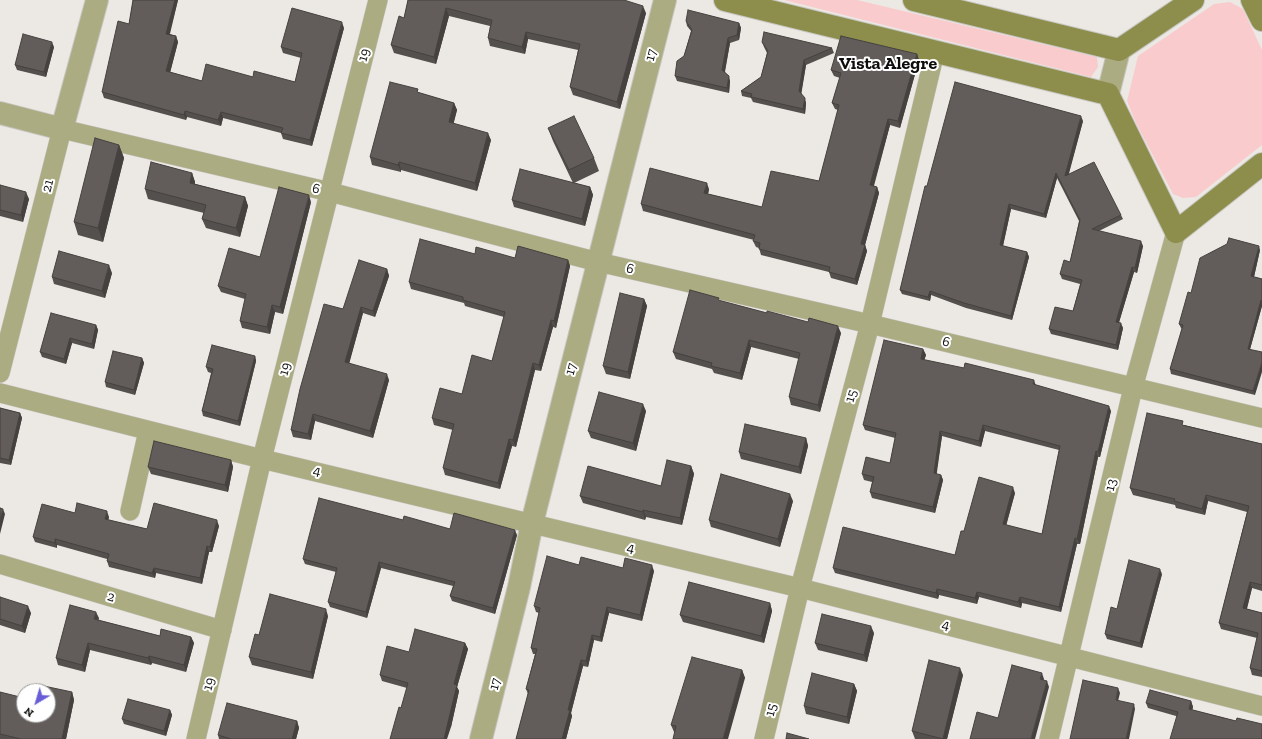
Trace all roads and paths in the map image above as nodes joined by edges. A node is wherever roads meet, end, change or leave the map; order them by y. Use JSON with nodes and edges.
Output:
{"nodes":[{"id":1,"x":97,"y":0,"type":"edge"},
{"id":2,"x":378,"y":0,"type":"edge"},
{"id":3,"x":665,"y":0,"type":"edge"},
{"id":4,"x":725,"y":0,"type":"edge"},
{"id":5,"x":914,"y":0,"type":"edge"},
{"id":6,"x":1193,"y":0,"type":"edge"},
{"id":7,"x":1252,"y":0,"type":"edge"},
{"id":8,"x":1262,"y":20,"type":"edge"},
{"id":9,"x":1119,"y":50,"type":"junction"},
{"id":10,"x":935,"y":52,"type":"junction"},
{"id":11,"x":1108,"y":94,"type":"junction"},
{"id":12,"x":0,"y":113,"type":"edge"},
{"id":13,"x":62,"y":129,"type":"junction"},
{"id":14,"x":1262,"y":164,"type":"edge"},
{"id":15,"x":330,"y":192,"type":"junction"},
{"id":16,"x":1176,"y":232,"type":"junction"},
{"id":17,"x":598,"y":262,"type":"junction"},
{"id":18,"x":870,"y":324,"type":"junction"},
{"id":19,"x":0,"y":373,"type":"edge"},
{"id":20,"x":1133,"y":388,"type":"junction"},
{"id":21,"x":0,"y":392,"type":"edge"},
{"id":22,"x":1262,"y":418,"type":"edge"},
{"id":23,"x":148,"y":431,"type":"junction"},
{"id":24,"x":262,"y":459,"type":"junction"},
{"id":25,"x":130,"y":511,"type":"dead end"},
{"id":26,"x":532,"y":523,"type":"junction"},
{"id":27,"x":0,"y":564,"type":"edge"},
{"id":28,"x":800,"y":588,"type":"junction"},
{"id":29,"x":222,"y":630,"type":"junction"},
{"id":30,"x":1070,"y":656,"type":"junction"},
{"id":31,"x":1262,"y":706,"type":"edge"},
{"id":32,"x":196,"y":739,"type":"edge"},
{"id":33,"x":481,"y":739,"type":"edge"},
{"id":34,"x":764,"y":739,"type":"edge"},
{"id":35,"x":1049,"y":739,"type":"edge"}],
"edges":[{"from":1,"to":13,"type":"street","name":"21"},
{"from":2,"to":15,"type":"street","name":"19"},
{"from":3,"to":17,"type":"street","name":"17"},
{"from":4,"to":10,"type":"main road"},
{"from":5,"to":9,"type":"main road"},
{"from":6,"to":9,"type":"main road"},
{"from":7,"to":8,"type":"main road"},
{"from":9,"to":11,"type":"street"},
{"from":10,"to":11,"type":"main road"},
{"from":10,"to":18,"type":"street","name":"15"},
{"from":11,"to":16,"type":"main road"},
{"from":12,"to":13,"type":"street","name":"6"},
{"from":13,"to":15,"type":"street","name":"6"},
{"from":13,"to":19,"type":"street","name":"21"},
{"from":14,"to":16,"type":"main road"},
{"from":15,"to":17,"type":"street","name":"6"},
{"from":15,"to":24,"type":"street","name":"19"},
{"from":16,"to":20,"type":"street","name":"13"},
{"from":17,"to":18,"type":"street","name":"6"},
{"from":17,"to":26,"type":"street","name":"17"},
{"from":18,"to":20,"type":"street","name":"6"},
{"from":18,"to":28,"type":"street","name":"15"},
{"from":20,"to":22,"type":"street","name":"6"},
{"from":20,"to":30,"type":"street","name":"13"},
{"from":21,"to":23,"type":"street","name":"4"},
{"from":23,"to":24,"type":"street","name":"4"},
{"from":23,"to":25,"type":"street"},
{"from":24,"to":26,"type":"street","name":"4"},
{"from":24,"to":29,"type":"street","name":"19"},
{"from":26,"to":28,"type":"street","name":"4"},
{"from":26,"to":33,"type":"street","name":"17"},
{"from":27,"to":29,"type":"street","name":"2"},
{"from":28,"to":30,"type":"street","name":"4"},
{"from":28,"to":34,"type":"street","name":"15"},
{"from":29,"to":32,"type":"street","name":"19"},
{"from":30,"to":31,"type":"street","name":"4"},
{"from":30,"to":35,"type":"street","name":"13"}]}
